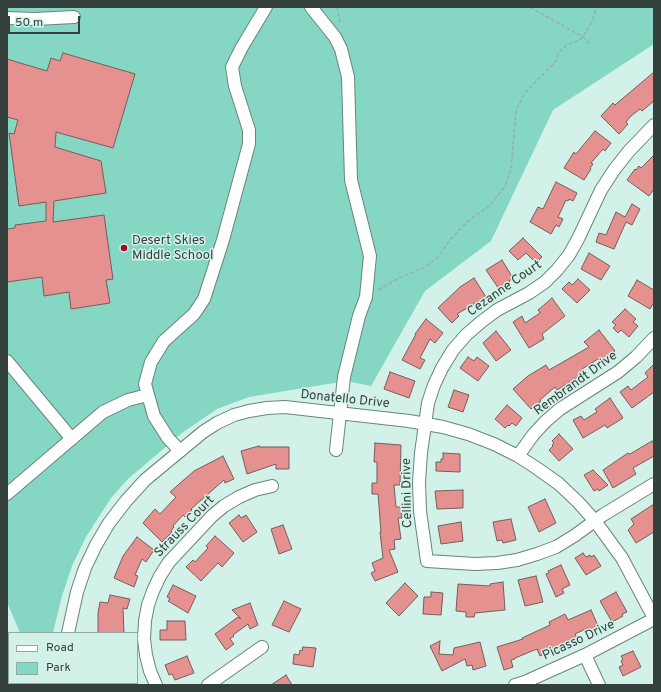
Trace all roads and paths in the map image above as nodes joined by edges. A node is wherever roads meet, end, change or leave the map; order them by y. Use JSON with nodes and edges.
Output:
{"nodes":[{"id":1,"x":266,"y":7,"type":"edge"},
{"id":2,"x":311,"y":7,"type":"edge"},
{"id":3,"x":530,"y":7,"type":"edge"},
{"id":4,"x":597,"y":7,"type":"edge"},
{"id":5,"x":74,"y":17,"type":"dead end"},
{"id":6,"x":7,"y":18,"type":"edge"},
{"id":7,"x":584,"y":37,"type":"junction"},
{"id":8,"x":591,"y":45,"type":"dead end"},
{"id":9,"x":654,"y":125,"type":"edge"},
{"id":10,"x":366,"y":297,"type":"junction"},
{"id":11,"x":654,"y":338,"type":"edge"},
{"id":12,"x":7,"y":362,"type":"edge"},
{"id":13,"x":148,"y":395,"type":"junction"},
{"id":14,"x":341,"y":413,"type":"junction"},
{"id":15,"x":424,"y":423,"type":"junction"},
{"id":16,"x":72,"y":439,"type":"junction"},
{"id":17,"x":336,"y":450,"type":"dead end"},
{"id":18,"x":180,"y":451,"type":"junction"},
{"id":19,"x":518,"y":456,"type":"junction"},
{"id":20,"x":654,"y":484,"type":"edge"},
{"id":21,"x":272,"y":486,"type":"dead end"},
{"id":22,"x":7,"y":494,"type":"edge"},
{"id":23,"x":595,"y":521,"type":"junction"},
{"id":24,"x":654,"y":619,"type":"edge"},
{"id":25,"x":68,"y":632,"type":"edge"},
{"id":26,"x":262,"y":648,"type":"dead end"},
{"id":27,"x":585,"y":655,"type":"junction"},
{"id":28,"x":156,"y":685,"type":"edge"},
{"id":29,"x":208,"y":685,"type":"edge"},
{"id":30,"x":515,"y":685,"type":"edge"},
{"id":31,"x":599,"y":685,"type":"edge"}],
"edges":[{"from":1,"to":13,"type":"street"},
{"from":2,"to":10,"type":"street"},
{"from":3,"to":7,"type":"path"},
{"from":4,"to":7,"type":"path"},
{"from":5,"to":6,"type":"street"},
{"from":7,"to":8,"type":"path"},
{"from":7,"to":10,"type":"path"},
{"from":9,"to":15,"type":"street","name":"Cezanne Court"},
{"from":10,"to":14,"type":"street"},
{"from":11,"to":19,"type":"street","name":"Rembrandt Drive"},
{"from":12,"to":16,"type":"street"},
{"from":13,"to":16,"type":"street"},
{"from":13,"to":18,"type":"street"},
{"from":14,"to":15,"type":"street","name":"Donatello Drive"},
{"from":14,"to":17,"type":"street"},
{"from":14,"to":18,"type":"street","name":"Donatello Drive"},
{"from":15,"to":19,"type":"street","name":"Donatello Drive"},
{"from":15,"to":23,"type":"street","name":"Cellini Drive"},
{"from":16,"to":22,"type":"street"},
{"from":18,"to":25,"type":"street","name":"Donatello Drive"},
{"from":19,"to":23,"type":"street","name":"Donatello Drive"},
{"from":20,"to":23,"type":"street"},
{"from":21,"to":28,"type":"street","name":"Strauss Court"},
{"from":23,"to":24,"type":"street","name":"Donatello Drive"},
{"from":24,"to":27,"type":"street","name":"Picasso Drive"},
{"from":26,"to":29,"type":"street"},
{"from":27,"to":30,"type":"street","name":"Picasso Drive"},
{"from":27,"to":31,"type":"street"}]}
